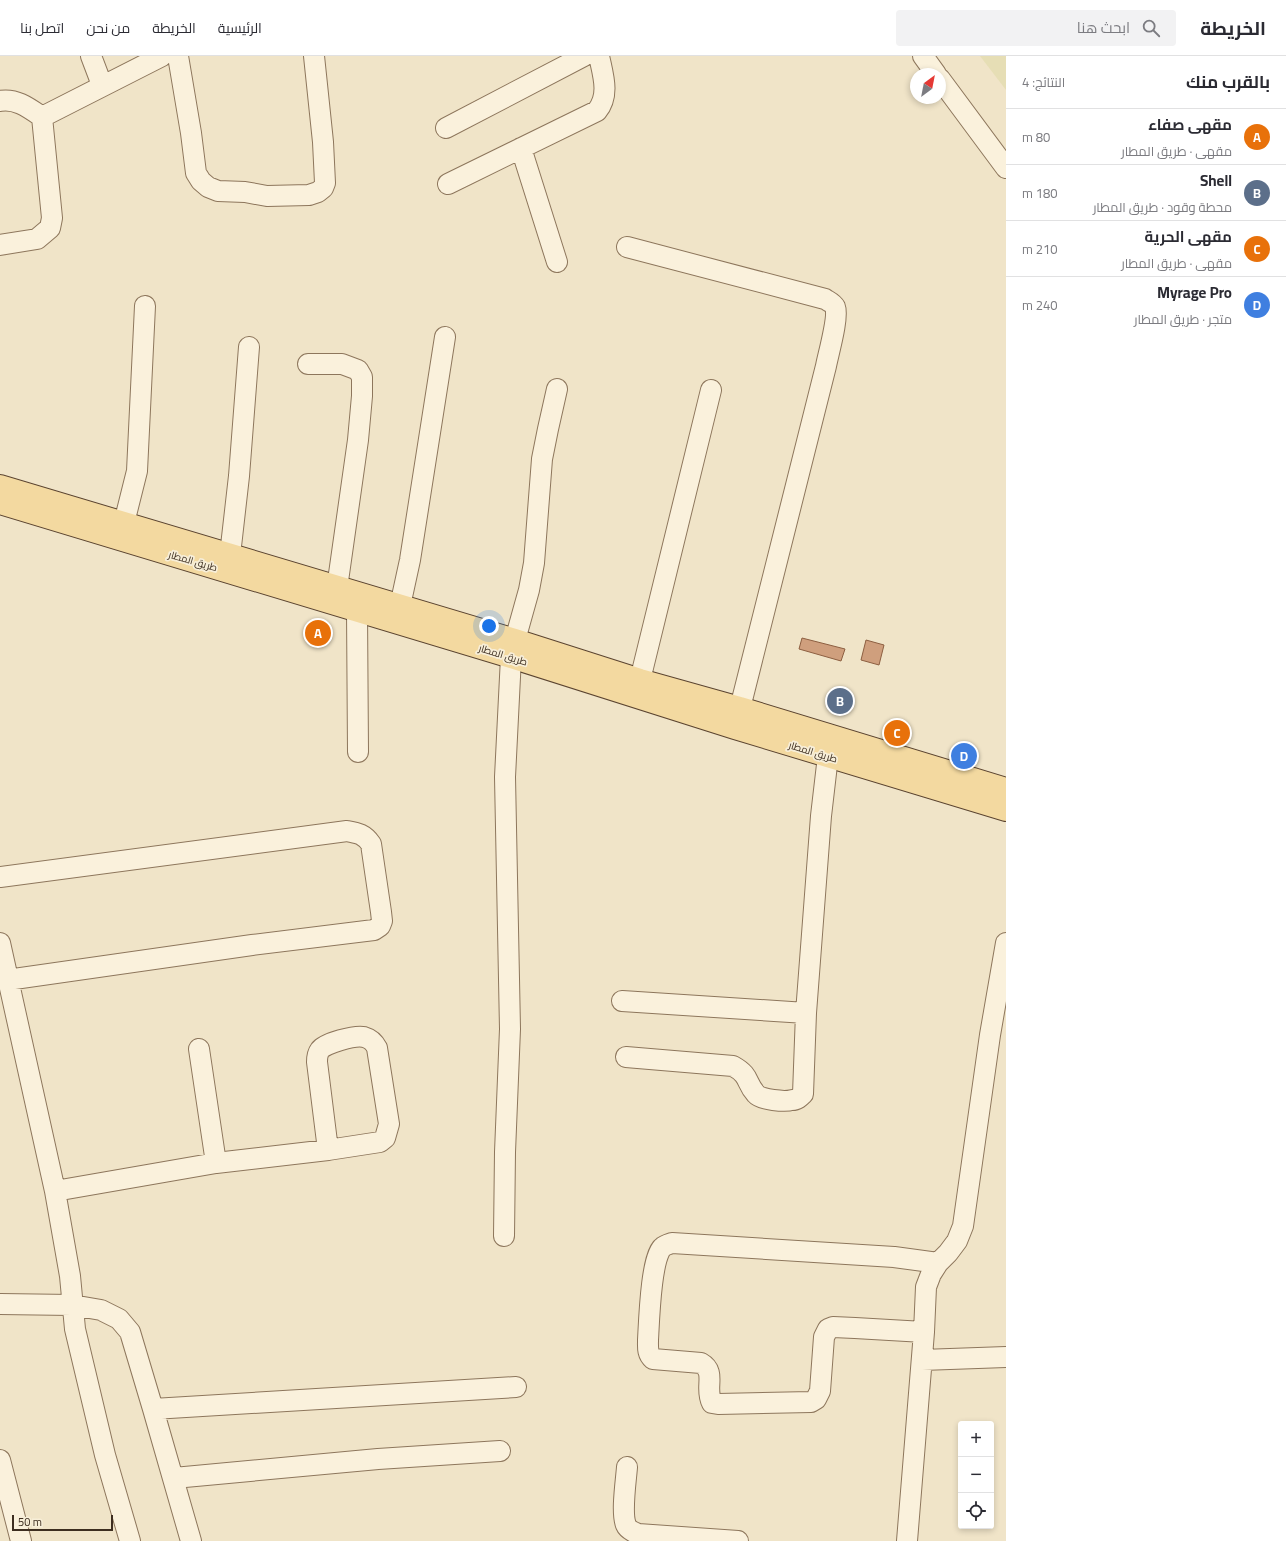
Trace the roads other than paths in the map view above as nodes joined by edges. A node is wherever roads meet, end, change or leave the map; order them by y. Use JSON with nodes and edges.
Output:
{"nodes":[{"id":1,"x":91,"y":56,"type":"edge"},
{"id":2,"x":162,"y":56,"type":"edge"},
{"id":3,"x":178,"y":56,"type":"edge"},
{"id":4,"x":314,"y":56,"type":"edge"},
{"id":5,"x":584,"y":56,"type":"edge"},
{"id":6,"x":599,"y":56,"type":"edge"},
{"id":7,"x":923,"y":56,"type":"edge"},
{"id":8,"x":932,"y":68,"type":"edge"},
{"id":9,"x":102,"y":85,"type":"junction"},
{"id":10,"x":946,"y":87,"type":"edge"},
{"id":11,"x":0,"y":101,"type":"edge"},
{"id":12,"x":42,"y":117,"type":"junction"},
{"id":13,"x":446,"y":128,"type":"dead end"},
{"id":14,"x":522,"y":148,"type":"junction"},
{"id":15,"x":1006,"y":168,"type":"edge"},
{"id":16,"x":448,"y":184,"type":"dead end"},
{"id":17,"x":0,"y":245,"type":"edge"},
{"id":18,"x":627,"y":247,"type":"dead end"},
{"id":19,"x":557,"y":262,"type":"dead end"},
{"id":20,"x":145,"y":306,"type":"dead end"},
{"id":21,"x":445,"y":337,"type":"dead end"},
{"id":22,"x":249,"y":347,"type":"dead end"},
{"id":23,"x":308,"y":364,"type":"dead end"},
{"id":24,"x":557,"y":389,"type":"dead end"},
{"id":25,"x":711,"y":390,"type":"dead end"},
{"id":26,"x":0,"y":486,"type":"edge"},
{"id":27,"x":0,"y":503,"type":"edge"},
{"id":28,"x":124,"y":523,"type":"junction"},
{"id":29,"x":230,"y":555,"type":"junction"},
{"id":30,"x":337,"y":588,"type":"junction"},
{"id":31,"x":400,"y":606,"type":"junction"},
{"id":32,"x":357,"y":611,"type":"junction"},
{"id":33,"x":513,"y":648,"type":"junction"},
{"id":34,"x":640,"y":680,"type":"junction"},
{"id":35,"x":740,"y":708,"type":"junction"},
{"id":36,"x":358,"y":752,"type":"dead end"},
{"id":37,"x":828,"y":756,"type":"junction"},
{"id":38,"x":1006,"y":789,"type":"edge"},
{"id":39,"x":1006,"y":810,"type":"edge"},
{"id":40,"x":0,"y":877,"type":"edge"},
{"id":41,"x":0,"y":943,"type":"edge"},
{"id":42,"x":1006,"y":943,"type":"edge"},
{"id":43,"x":7,"y":980,"type":"junction"},
{"id":44,"x":622,"y":1001,"type":"dead end"},
{"id":45,"x":806,"y":1013,"type":"junction"},
{"id":46,"x":199,"y":1049,"type":"dead end"},
{"id":47,"x":626,"y":1057,"type":"dead end"},
{"id":48,"x":328,"y":1150,"type":"junction"},
{"id":49,"x":216,"y":1163,"type":"junction"},
{"id":50,"x":55,"y":1191,"type":"junction"},
{"id":51,"x":504,"y":1236,"type":"dead end"},
{"id":52,"x":938,"y":1262,"type":"junction"},
{"id":53,"x":0,"y":1304,"type":"edge"},
{"id":54,"x":72,"y":1305,"type":"junction"},
{"id":55,"x":924,"y":1332,"type":"junction"},
{"id":56,"x":1006,"y":1357,"type":"edge"},
{"id":57,"x":922,"y":1360,"type":"junction"},
{"id":58,"x":516,"y":1387,"type":"dead end"},
{"id":59,"x":153,"y":1409,"type":"junction"},
{"id":60,"x":500,"y":1451,"type":"dead end"},
{"id":61,"x":0,"y":1460,"type":"edge"},
{"id":62,"x":628,"y":1467,"type":"dead end"},
{"id":63,"x":174,"y":1478,"type":"junction"},
{"id":64,"x":638,"y":1538,"type":"edge"},
{"id":65,"x":22,"y":1541,"type":"edge"},
{"id":66,"x":130,"y":1541,"type":"edge"},
{"id":67,"x":191,"y":1541,"type":"edge"},
{"id":68,"x":738,"y":1541,"type":"edge"},
{"id":69,"x":907,"y":1541,"type":"edge"}],
"edges":[{"from":1,"to":9,"type":"street"},
{"from":2,"to":9,"type":"street"},
{"from":3,"to":4,"type":"street"},
{"from":5,"to":13,"type":"street"},
{"from":6,"to":14,"type":"street"},
{"from":7,"to":8,"type":"street"},
{"from":9,"to":12,"type":"street"},
{"from":10,"to":15,"type":"street"},
{"from":11,"to":12,"type":"street"},
{"from":12,"to":17,"type":"street"},
{"from":14,"to":16,"type":"street"},
{"from":14,"to":19,"type":"street"},
{"from":18,"to":35,"type":"street"},
{"from":20,"to":28,"type":"street"},
{"from":21,"to":31,"type":"street"},
{"from":22,"to":29,"type":"street"},
{"from":23,"to":30,"type":"street"},
{"from":24,"to":33,"type":"street"},
{"from":25,"to":34,"type":"street"},
{"from":26,"to":28,"type":"main road","name":"طريق المطار"},
{"from":27,"to":32,"type":"main road","name":"طريق المطار"},
{"from":28,"to":29,"type":"main road","name":"طريق المطار"},
{"from":29,"to":30,"type":"main road","name":"طريق المطار"},
{"from":30,"to":31,"type":"main road","name":"طريق المطار"},
{"from":31,"to":33,"type":"main road","name":"طريق المطار"},
{"from":32,"to":33,"type":"main road","name":"طريق المطار"},
{"from":32,"to":36,"type":"street"},
{"from":33,"to":34,"type":"main road","name":"طريق المطار"},
{"from":33,"to":37,"type":"main road","name":"طريق المطار"},
{"from":33,"to":51,"type":"street"},
{"from":34,"to":35,"type":"main road","name":"طريق المطار"},
{"from":35,"to":38,"type":"main road","name":"طريق المطار"},
{"from":37,"to":39,"type":"main road","name":"طريق المطار"},
{"from":37,"to":45,"type":"street"},
{"from":40,"to":43,"type":"street"},
{"from":41,"to":43,"type":"street"},
{"from":42,"to":52,"type":"street"},
{"from":43,"to":50,"type":"street"},
{"from":44,"to":45,"type":"street"},
{"from":45,"to":47,"type":"street"},
{"from":46,"to":49,"type":"street"},
{"from":48,"to":48,"type":"street"},
{"from":48,"to":49,"type":"street"},
{"from":49,"to":50,"type":"street"},
{"from":50,"to":54,"type":"street"},
{"from":52,"to":55,"type":"street"},
{"from":52,"to":55,"type":"street"},
{"from":53,"to":54,"type":"street"},
{"from":54,"to":59,"type":"street"},
{"from":54,"to":66,"type":"street"},
{"from":55,"to":57,"type":"street"},
{"from":56,"to":57,"type":"street"},
{"from":57,"to":69,"type":"street"},
{"from":58,"to":59,"type":"street"},
{"from":59,"to":63,"type":"street"},
{"from":60,"to":63,"type":"street"},
{"from":61,"to":65,"type":"street"},
{"from":62,"to":64,"type":"street"},
{"from":63,"to":67,"type":"street"},
{"from":64,"to":68,"type":"street"}]}
